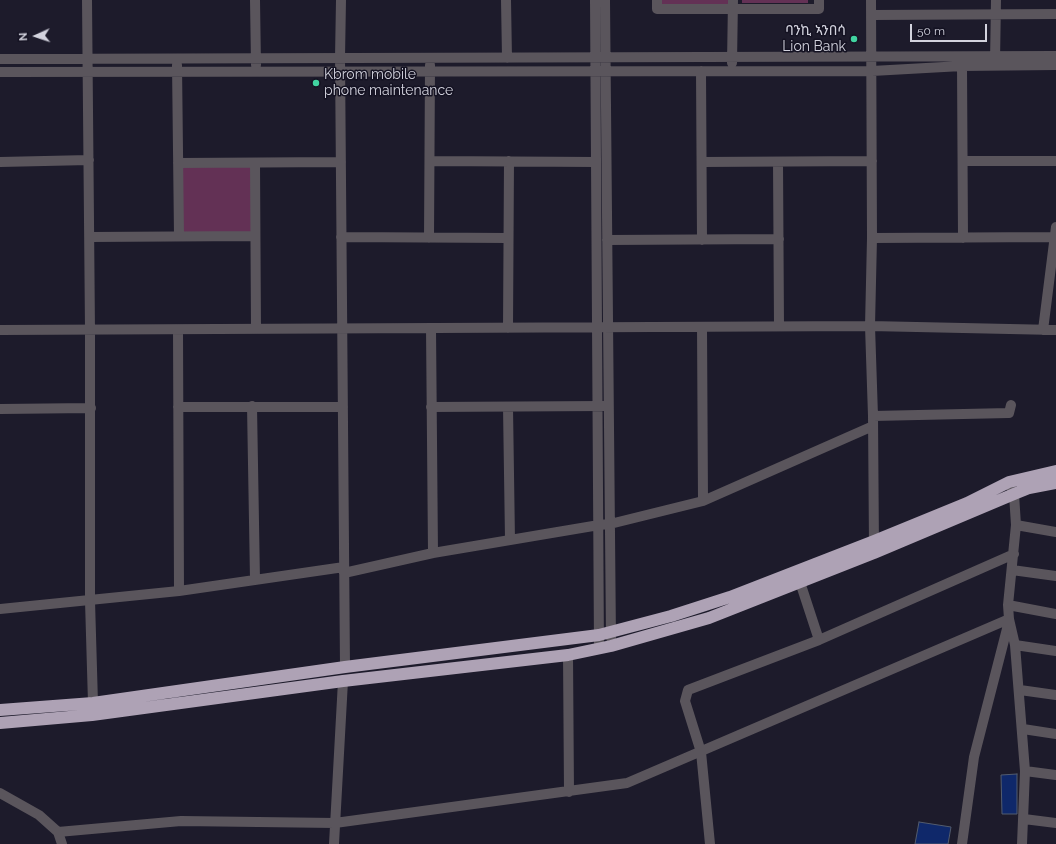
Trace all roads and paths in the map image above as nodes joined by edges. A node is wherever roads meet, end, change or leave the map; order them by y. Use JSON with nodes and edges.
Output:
{"nodes":[{"id":1,"x":87,"y":0,"type":"edge"},
{"id":2,"x":255,"y":0,"type":"edge"},
{"id":3,"x":341,"y":0,"type":"edge"},
{"id":4,"x":506,"y":0,"type":"edge"},
{"id":5,"x":595,"y":0,"type":"edge"},
{"id":6,"x":605,"y":0,"type":"edge"},
{"id":7,"x":657,"y":0,"type":"edge"},
{"id":8,"x":819,"y":0,"type":"edge"},
{"id":9,"x":871,"y":0,"type":"edge"},
{"id":10,"x":996,"y":0,"type":"edge"},
{"id":11,"x":733,"y":4,"type":"edge"},
{"id":12,"x":1056,"y":14,"type":"edge"},
{"id":13,"x":872,"y":16,"type":"junction"},
{"id":14,"x":996,"y":16,"type":"junction"},
{"id":15,"x":1056,"y":56,"type":"edge"},
{"id":16,"x":430,"y":57,"type":"junction"},
{"id":17,"x":732,"y":57,"type":"junction"},
{"id":18,"x":872,"y":57,"type":"junction"},
{"id":19,"x":256,"y":58,"type":"junction"},
{"id":20,"x":340,"y":58,"type":"junction"},
{"id":21,"x":508,"y":58,"type":"junction"},
{"id":22,"x":601,"y":58,"type":"junction"},
{"id":23,"x":0,"y":59,"type":"edge"},
{"id":24,"x":89,"y":59,"type":"junction"},
{"id":25,"x":177,"y":59,"type":"junction"},
{"id":26,"x":995,"y":61,"type":"junction"},
{"id":27,"x":1056,"y":65,"type":"edge"},
{"id":28,"x":962,"y":66,"type":"junction"},
{"id":29,"x":872,"y":70,"type":"junction"},
{"id":30,"x":89,"y":71,"type":"junction"},
{"id":31,"x":177,"y":71,"type":"junction"},
{"id":32,"x":256,"y":71,"type":"junction"},
{"id":33,"x":340,"y":71,"type":"junction"},
{"id":34,"x":430,"y":71,"type":"junction"},
{"id":35,"x":601,"y":71,"type":"junction"},
{"id":36,"x":701,"y":71,"type":"junction"},
{"id":37,"x":732,"y":71,"type":"junction"},
{"id":38,"x":0,"y":72,"type":"edge"},
{"id":39,"x":89,"y":160,"type":"junction"},
{"id":40,"x":430,"y":161,"type":"junction"},
{"id":41,"x":509,"y":161,"type":"junction"},
{"id":42,"x":963,"y":161,"type":"junction"},
{"id":43,"x":1056,"y":161,"type":"edge"},
{"id":44,"x":0,"y":162,"type":"edge"},
{"id":45,"x":341,"y":162,"type":"junction"},
{"id":46,"x":596,"y":162,"type":"junction"},
{"id":47,"x":702,"y":162,"type":"junction"},
{"id":48,"x":778,"y":162,"type":"junction"},
{"id":49,"x":872,"y":162,"type":"junction"},
{"id":50,"x":178,"y":163,"type":"junction"},
{"id":51,"x":254,"y":163,"type":"junction"},
{"id":52,"x":1056,"y":227,"type":"edge"},
{"id":53,"x":179,"y":236,"type":"junction"},
{"id":54,"x":255,"y":236,"type":"junction"},
{"id":55,"x":90,"y":237,"type":"junction"},
{"id":56,"x":341,"y":237,"type":"junction"},
{"id":57,"x":1054,"y":237,"type":"junction"},
{"id":58,"x":429,"y":238,"type":"junction"},
{"id":59,"x":508,"y":238,"type":"junction"},
{"id":60,"x":872,"y":238,"type":"junction"},
{"id":61,"x":963,"y":238,"type":"junction"},
{"id":62,"x":779,"y":239,"type":"junction"},
{"id":63,"x":607,"y":240,"type":"junction"},
{"id":64,"x":702,"y":240,"type":"junction"},
{"id":65,"x":779,"y":326,"type":"junction"},
{"id":66,"x":870,"y":326,"type":"junction"},
{"id":67,"x":597,"y":327,"type":"junction"},
{"id":68,"x":608,"y":327,"type":"junction"},
{"id":69,"x":702,"y":327,"type":"junction"},
{"id":70,"x":431,"y":328,"type":"junction"},
{"id":71,"x":508,"y":328,"type":"junction"},
{"id":72,"x":256,"y":329,"type":"junction"},
{"id":73,"x":342,"y":329,"type":"junction"},
{"id":74,"x":0,"y":330,"type":"edge"},
{"id":75,"x":90,"y":330,"type":"junction"},
{"id":76,"x":178,"y":330,"type":"junction"},
{"id":77,"x":1043,"y":330,"type":"junction"},
{"id":78,"x":1056,"y":330,"type":"edge"},
{"id":79,"x":1011,"y":405,"type":"dead end"},
{"id":80,"x":252,"y":406,"type":"junction"},
{"id":81,"x":598,"y":406,"type":"junction"},
{"id":82,"x":609,"y":406,"type":"junction"},
{"id":83,"x":178,"y":407,"type":"junction"},
{"id":84,"x":343,"y":407,"type":"junction"},
{"id":85,"x":432,"y":407,"type":"junction"},
{"id":86,"x":508,"y":407,"type":"junction"},
{"id":87,"x":91,"y":408,"type":"junction"},
{"id":88,"x":0,"y":409,"type":"edge"},
{"id":89,"x":873,"y":421,"type":"junction"},
{"id":90,"x":1056,"y":471,"type":"edge"},
{"id":91,"x":1009,"y":482,"type":"junction"},
{"id":92,"x":1056,"y":483,"type":"edge"},
{"id":93,"x":1014,"y":494,"type":"junction"},
{"id":94,"x":703,"y":501,"type":"junction"},
{"id":95,"x":610,"y":524,"type":"junction"},
{"id":96,"x":599,"y":525,"type":"junction"},
{"id":97,"x":1016,"y":525,"type":"junction"},
{"id":98,"x":1056,"y":532,"type":"edge"},
{"id":99,"x":510,"y":540,"type":"junction"},
{"id":100,"x":874,"y":547,"type":"junction"},
{"id":101,"x":433,"y":553,"type":"junction"},
{"id":102,"x":1014,"y":554,"type":"junction"},
{"id":103,"x":344,"y":570,"type":"junction"},
{"id":104,"x":1012,"y":570,"type":"junction"},
{"id":105,"x":1056,"y":576,"type":"edge"},
{"id":106,"x":255,"y":580,"type":"junction"},
{"id":107,"x":800,"y":582,"type":"junction"},
{"id":108,"x":179,"y":591,"type":"junction"},
{"id":109,"x":90,"y":601,"type":"junction"},
{"id":110,"x":1008,"y":605,"type":"junction"},
{"id":111,"x":0,"y":609,"type":"edge"},
{"id":112,"x":1056,"y":614,"type":"edge"},
{"id":113,"x":1009,"y":619,"type":"junction"},
{"id":114,"x":605,"y":633,"type":"junction"},
{"id":115,"x":819,"y":640,"type":"junction"},
{"id":116,"x":1015,"y":645,"type":"junction"},
{"id":117,"x":605,"y":647,"type":"junction"},
{"id":118,"x":1056,"y":651,"type":"edge"},
{"id":119,"x":568,"y":655,"type":"junction"},
{"id":120,"x":344,"y":667,"type":"junction"},
{"id":121,"x":343,"y":681,"type":"junction"},
{"id":122,"x":198,"y":688,"type":"junction"},
{"id":123,"x":1020,"y":690,"type":"junction"},
{"id":124,"x":1056,"y":695,"type":"edge"},
{"id":125,"x":92,"y":702,"type":"junction"},
{"id":126,"x":200,"y":702,"type":"junction"},
{"id":127,"x":0,"y":710,"type":"edge"},
{"id":128,"x":0,"y":723,"type":"edge"},
{"id":129,"x":1023,"y":729,"type":"junction"},
{"id":130,"x":1056,"y":734,"type":"edge"},
{"id":131,"x":701,"y":752,"type":"junction"},
{"id":132,"x":1025,"y":771,"type":"junction"},
{"id":133,"x":1056,"y":775,"type":"edge"},
{"id":134,"x":569,"y":792,"type":"junction"},
{"id":135,"x":0,"y":793,"type":"edge"},
{"id":136,"x":1024,"y":819,"type":"junction"},
{"id":137,"x":335,"y":823,"type":"junction"},
{"id":138,"x":1056,"y":824,"type":"edge"},
{"id":139,"x":58,"y":832,"type":"junction"},
{"id":140,"x":62,"y":844,"type":"edge"},
{"id":141,"x":334,"y":844,"type":"edge"},
{"id":142,"x":710,"y":844,"type":"edge"},
{"id":143,"x":962,"y":844,"type":"edge"},
{"id":144,"x":1022,"y":844,"type":"edge"}],
"edges":[{"from":1,"to":24,"type":"street"},
{"from":2,"to":19,"type":"street"},
{"from":3,"to":20,"type":"street"},
{"from":4,"to":21,"type":"street"},
{"from":5,"to":22,"type":"street"},
{"from":6,"to":22,"type":"street"},
{"from":7,"to":11,"type":"street"},
{"from":8,"to":11,"type":"street"},
{"from":9,"to":13,"type":"street"},
{"from":10,"to":14,"type":"street"},
{"from":11,"to":17,"type":"street"},
{"from":12,"to":14,"type":"street"},
{"from":13,"to":14,"type":"street"},
{"from":13,"to":18,"type":"street"},
{"from":14,"to":26,"type":"street"},
{"from":15,"to":26,"type":"street"},
{"from":16,"to":20,"type":"street"},
{"from":16,"to":21,"type":"street"},
{"from":16,"to":34,"type":"street"},
{"from":17,"to":18,"type":"street"},
{"from":17,"to":22,"type":"street"},
{"from":17,"to":37,"type":"street"},
{"from":18,"to":26,"type":"street"},
{"from":18,"to":29,"type":"street"},
{"from":19,"to":20,"type":"street"},
{"from":19,"to":25,"type":"street"},
{"from":19,"to":32,"type":"street"},
{"from":20,"to":33,"type":"street"},
{"from":21,"to":22,"type":"street"},
{"from":22,"to":35,"type":"street"},
{"from":23,"to":24,"type":"street"},
{"from":23,"to":38,"type":"street"},
{"from":24,"to":25,"type":"street"},
{"from":24,"to":30,"type":"street"},
{"from":25,"to":31,"type":"street"},
{"from":26,"to":27,"type":"street"},
{"from":26,"to":28,"type":"street"},
{"from":28,"to":29,"type":"street"},
{"from":28,"to":42,"type":"street"},
{"from":29,"to":37,"type":"street"},
{"from":29,"to":49,"type":"street"},
{"from":30,"to":31,"type":"street"},
{"from":30,"to":38,"type":"street"},
{"from":30,"to":39,"type":"street"},
{"from":31,"to":32,"type":"street"},
{"from":31,"to":50,"type":"street"},
{"from":32,"to":33,"type":"street"},
{"from":33,"to":34,"type":"street"},
{"from":33,"to":45,"type":"street"},
{"from":34,"to":35,"type":"street"},
{"from":34,"to":40,"type":"street"},
{"from":35,"to":36,"type":"street"},
{"from":35,"to":46,"type":"street"},
{"from":35,"to":63,"type":"street"},
{"from":36,"to":37,"type":"street"},
{"from":36,"to":47,"type":"street"},
{"from":39,"to":44,"type":"street"},
{"from":39,"to":55,"type":"street"},
{"from":40,"to":41,"type":"street"},
{"from":40,"to":58,"type":"street"},
{"from":41,"to":46,"type":"street"},
{"from":41,"to":59,"type":"street"},
{"from":42,"to":43,"type":"street"},
{"from":42,"to":61,"type":"street"},
{"from":45,"to":51,"type":"street"},
{"from":45,"to":56,"type":"street"},
{"from":46,"to":67,"type":"street"},
{"from":47,"to":48,"type":"street"},
{"from":47,"to":64,"type":"street"},
{"from":48,"to":49,"type":"street"},
{"from":48,"to":62,"type":"street"},
{"from":49,"to":60,"type":"street"},
{"from":50,"to":51,"type":"street"},
{"from":50,"to":53,"type":"street"},
{"from":51,"to":54,"type":"street"},
{"from":52,"to":57,"type":"street"},
{"from":53,"to":54,"type":"street"},
{"from":53,"to":55,"type":"street"},
{"from":54,"to":72,"type":"street"},
{"from":55,"to":75,"type":"street"},
{"from":56,"to":58,"type":"street"},
{"from":56,"to":73,"type":"street"},
{"from":57,"to":61,"type":"street"},
{"from":57,"to":77,"type":"street"},
{"from":58,"to":59,"type":"street"},
{"from":59,"to":71,"type":"street"},
{"from":60,"to":61,"type":"street"},
{"from":60,"to":66,"type":"street"},
{"from":62,"to":64,"type":"street"},
{"from":62,"to":65,"type":"street"},
{"from":63,"to":64,"type":"street"},
{"from":63,"to":68,"type":"street"},
{"from":65,"to":66,"type":"street"},
{"from":65,"to":69,"type":"street"},
{"from":66,"to":77,"type":"street"},
{"from":66,"to":89,"type":"street"},
{"from":67,"to":68,"type":"street"},
{"from":67,"to":71,"type":"street"},
{"from":67,"to":81,"type":"street"},
{"from":68,"to":69,"type":"street"},
{"from":68,"to":82,"type":"street"},
{"from":69,"to":94,"type":"street"},
{"from":70,"to":71,"type":"street"},
{"from":70,"to":73,"type":"street"},
{"from":70,"to":85,"type":"street"},
{"from":72,"to":73,"type":"street"},
{"from":72,"to":76,"type":"street"},
{"from":73,"to":84,"type":"street"},
{"from":74,"to":75,"type":"street"},
{"from":75,"to":76,"type":"street"},
{"from":75,"to":87,"type":"street"},
{"from":76,"to":83,"type":"street"},
{"from":77,"to":78,"type":"street"},
{"from":79,"to":89,"type":"street"},
{"from":80,"to":83,"type":"street"},
{"from":80,"to":84,"type":"street"},
{"from":80,"to":106,"type":"street"},
{"from":81,"to":82,"type":"street"},
{"from":81,"to":86,"type":"street"},
{"from":81,"to":96,"type":"street"},
{"from":82,"to":95,"type":"street"},
{"from":83,"to":108,"type":"street"},
{"from":84,"to":103,"type":"street"},
{"from":85,"to":86,"type":"street"},
{"from":85,"to":101,"type":"street"},
{"from":86,"to":99,"type":"street"},
{"from":87,"to":88,"type":"street"},
{"from":87,"to":109,"type":"street"},
{"from":89,"to":94,"type":"street"},
{"from":89,"to":100,"type":"street"},
{"from":90,"to":91,"type":"highway"},
{"from":91,"to":93,"type":"street"},
{"from":91,"to":100,"type":"highway"},
{"from":92,"to":93,"type":"highway"},
{"from":93,"to":97,"type":"street"},
{"from":93,"to":100,"type":"highway"},
{"from":94,"to":95,"type":"street"},
{"from":95,"to":96,"type":"street"},
{"from":95,"to":114,"type":"street"},
{"from":96,"to":99,"type":"street"},
{"from":96,"to":114,"type":"street"},
{"from":97,"to":98,"type":"street"},
{"from":97,"to":102,"type":"street"},
{"from":99,"to":101,"type":"street"},
{"from":100,"to":107,"type":"highway"},
{"from":100,"to":114,"type":"highway"},
{"from":101,"to":103,"type":"street"},
{"from":102,"to":104,"type":"street"},
{"from":102,"to":115,"type":"street"},
{"from":103,"to":106,"type":"street"},
{"from":103,"to":120,"type":"street"},
{"from":104,"to":105,"type":"street"},
{"from":104,"to":110,"type":"street"},
{"from":106,"to":108,"type":"street"},
{"from":107,"to":115,"type":"street"},
{"from":107,"to":117,"type":"highway"},
{"from":108,"to":109,"type":"street"},
{"from":109,"to":111,"type":"street"},
{"from":109,"to":125,"type":"street"},
{"from":110,"to":112,"type":"street"},
{"from":110,"to":113,"type":"street"},
{"from":113,"to":116,"type":"street"},
{"from":113,"to":131,"type":"street"},
{"from":113,"to":143,"type":"street"},
{"from":114,"to":117,"type":"street"},
{"from":114,"to":120,"type":"highway"},
{"from":115,"to":131,"type":"street"},
{"from":116,"to":118,"type":"street"},
{"from":116,"to":123,"type":"street"},
{"from":117,"to":119,"type":"highway"},
{"from":119,"to":121,"type":"highway"},
{"from":119,"to":134,"type":"street"},
{"from":120,"to":122,"type":"highway"},
{"from":121,"to":126,"type":"highway"},
{"from":121,"to":137,"type":"street"},
{"from":122,"to":125,"type":"highway"},
{"from":122,"to":126,"type":"highway"},
{"from":123,"to":124,"type":"street"},
{"from":123,"to":129,"type":"street"},
{"from":125,"to":127,"type":"highway"},
{"from":126,"to":128,"type":"highway"},
{"from":129,"to":130,"type":"street"},
{"from":129,"to":132,"type":"street"},
{"from":131,"to":134,"type":"street"},
{"from":131,"to":142,"type":"street"},
{"from":132,"to":133,"type":"street"},
{"from":132,"to":136,"type":"street"},
{"from":134,"to":137,"type":"street"},
{"from":135,"to":139,"type":"street"},
{"from":136,"to":138,"type":"street"},
{"from":136,"to":144,"type":"street"},
{"from":137,"to":139,"type":"street"},
{"from":137,"to":141,"type":"street"},
{"from":139,"to":140,"type":"street"}]}
